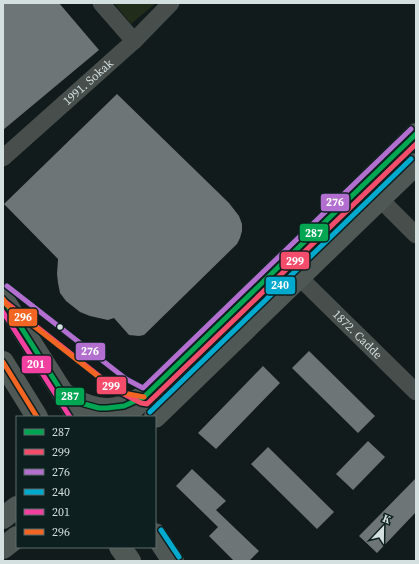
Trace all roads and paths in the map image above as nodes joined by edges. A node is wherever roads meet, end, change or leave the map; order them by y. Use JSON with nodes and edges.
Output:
{"nodes":[{"id":1,"x":101,"y":3,"type":"edge"},
{"id":2,"x":171,"y":3,"type":"edge"},
{"id":3,"x":134,"y":41,"type":"junction"},
{"id":4,"x":416,"y":134,"type":"edge"},
{"id":5,"x":3,"y":158,"type":"edge"},
{"id":6,"x":416,"y":164,"type":"edge"},
{"id":7,"x":380,"y":200,"type":"junction"},
{"id":8,"x":416,"y":235,"type":"edge"},
{"id":9,"x":299,"y":277,"type":"junction"},
{"id":10,"x":3,"y":299,"type":"edge"},
{"id":11,"x":3,"y":362,"type":"edge"},
{"id":12,"x":62,"y":392,"type":"junction"},
{"id":13,"x":416,"y":392,"type":"edge"},
{"id":14,"x":144,"y":397,"type":"junction"},
{"id":15,"x":36,"y":416,"type":"edge"},
{"id":16,"x":77,"y":416,"type":"edge"},
{"id":17,"x":125,"y":416,"type":"edge"},
{"id":18,"x":156,"y":416,"type":"edge"},
{"id":19,"x":16,"y":508,"type":"edge"},
{"id":20,"x":3,"y":518,"type":"edge"},
{"id":21,"x":156,"y":536,"type":"edge"},
{"id":22,"x":16,"y":538,"type":"edge"},
{"id":23,"x":3,"y":548,"type":"edge"},
{"id":24,"x":121,"y":548,"type":"edge"},
{"id":25,"x":130,"y":561,"type":"edge"},
{"id":26,"x":173,"y":561,"type":"edge"}],
"edges":[{"from":1,"to":3,"type":"street"},
{"from":2,"to":3,"type":"street","name":"1991. Sokak"},
{"from":3,"to":5,"type":"street","name":"1991. Sokak"},
{"from":4,"to":14,"type":"main road"},
{"from":6,"to":7,"type":"main road"},
{"from":7,"to":8,"type":"street"},
{"from":7,"to":9,"type":"main road"},
{"from":9,"to":13,"type":"street","name":"1872. Cadde"},
{"from":9,"to":18,"type":"main road"},
{"from":10,"to":12,"type":"main road"},
{"from":11,"to":15,"type":"main road"},
{"from":12,"to":14,"type":"main road"},
{"from":12,"to":16,"type":"main road"},
{"from":14,"to":17,"type":"main road"},
{"from":19,"to":20,"type":"main road"},
{"from":21,"to":26,"type":"main road"},
{"from":22,"to":23,"type":"main road"},
{"from":24,"to":25,"type":"main road"}]}
